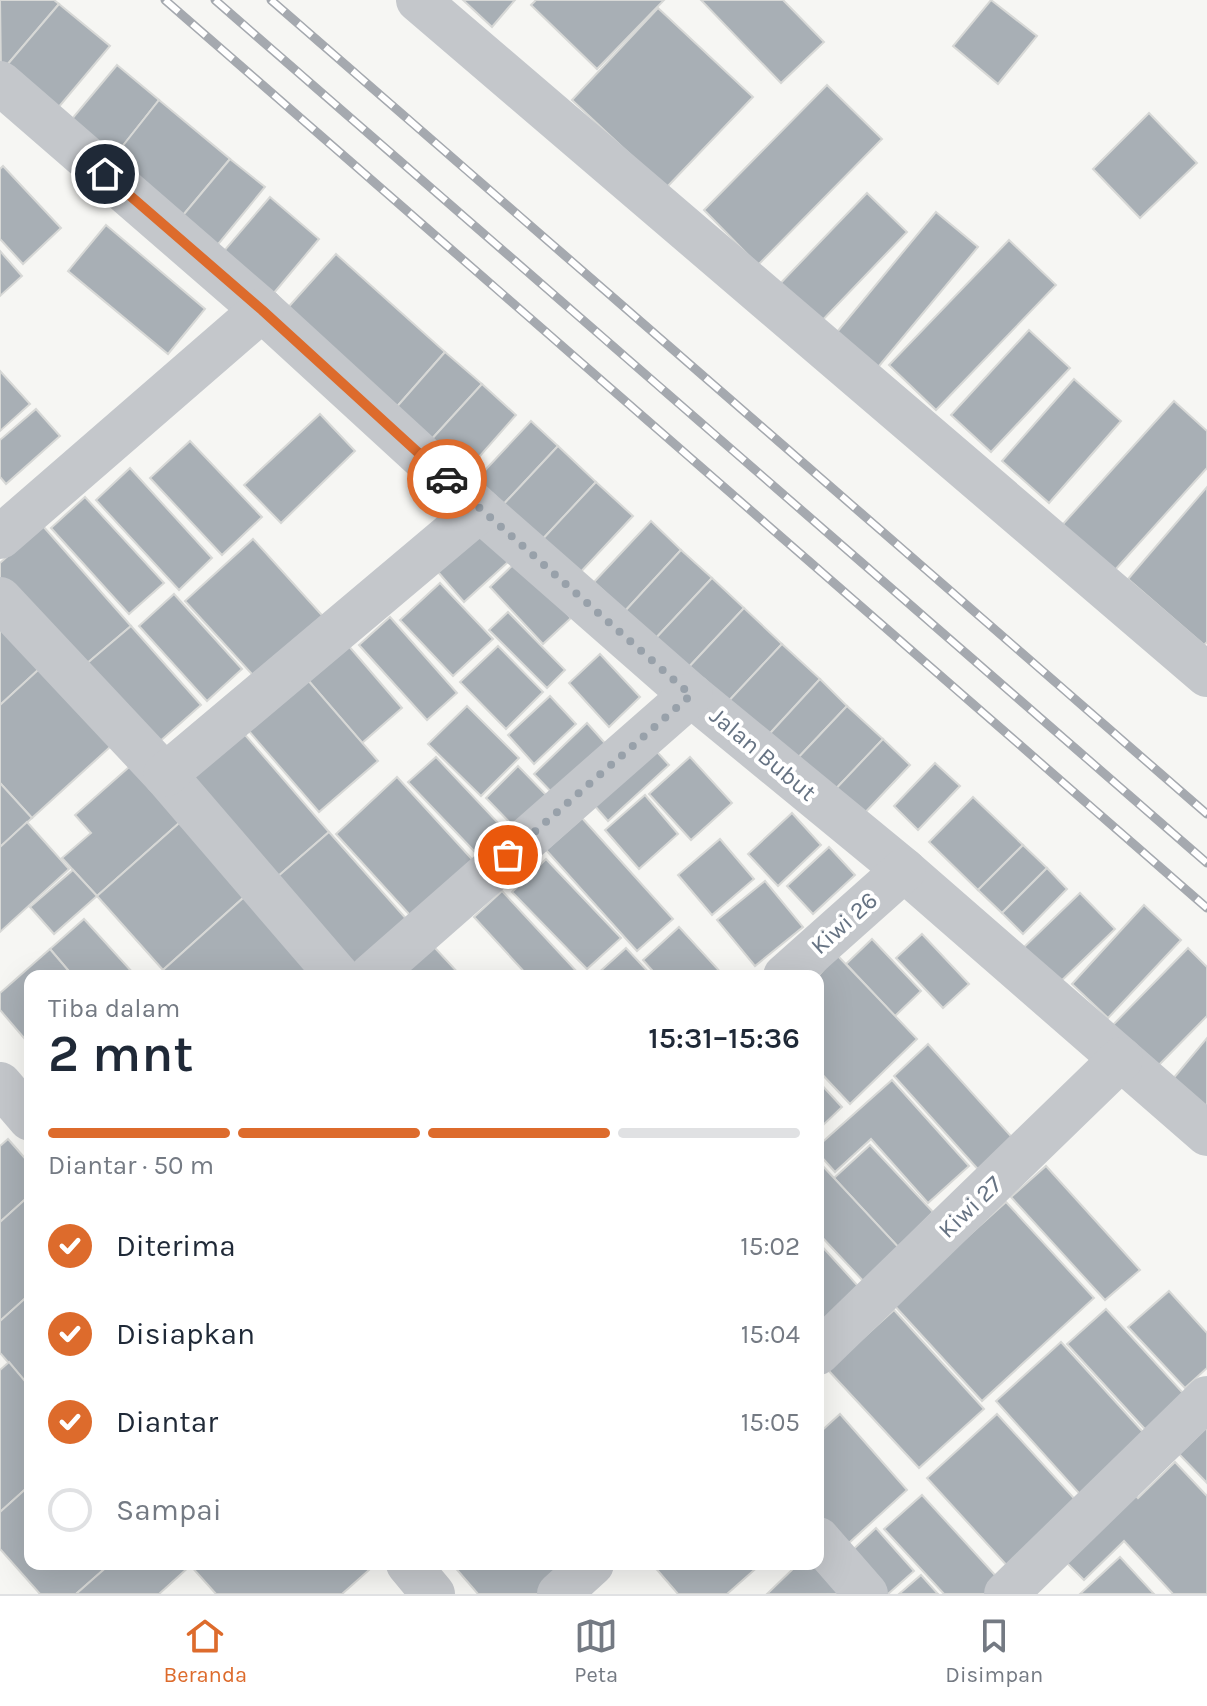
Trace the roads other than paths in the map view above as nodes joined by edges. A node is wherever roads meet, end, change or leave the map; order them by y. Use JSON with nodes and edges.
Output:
{"nodes":[{"id":1,"x":418,"y":0,"type":"edge"},
{"id":2,"x":5,"y":96,"type":"edge"},
{"id":3,"x":262,"y":310,"type":"junction"},
{"id":4,"x":480,"y":510,"type":"junction"},
{"id":5,"x":0,"y":537,"type":"edge"},
{"id":6,"x":0,"y":599,"type":"edge"},
{"id":7,"x":1207,"y":675,"type":"edge"},
{"id":8,"x":691,"y":695,"type":"junction"},
{"id":9,"x":165,"y":775,"type":"junction"},
{"id":10,"x":904,"y":870,"type":"junction"},
{"id":11,"x":333,"y":970,"type":"edge"},
{"id":12,"x":378,"y":970,"type":"edge"},
{"id":13,"x":792,"y":970,"type":"edge"},
{"id":14,"x":1121,"y":1059,"type":"junction"},
{"id":15,"x":0,"y":1084,"type":"edge"},
{"id":16,"x":24,"y":1112,"type":"edge"},
{"id":17,"x":1207,"y":1134,"type":"edge"},
{"id":18,"x":824,"y":1347,"type":"edge"},
{"id":19,"x":1207,"y":1398,"type":"edge"},
{"id":20,"x":824,"y":1546,"type":"edge"},
{"id":21,"x":413,"y":1570,"type":"edge"},
{"id":22,"x":585,"y":1570,"type":"edge"},
{"id":23,"x":433,"y":1594,"type":"edge"},
{"id":24,"x":559,"y":1594,"type":"edge"},
{"id":25,"x":866,"y":1594,"type":"edge"},
{"id":26,"x":1006,"y":1594,"type":"edge"}],
"edges":[{"from":1,"to":7,"type":"street"},
{"from":2,"to":3,"type":"street","name":"Jalan Bubut"},
{"from":3,"to":4,"type":"street","name":"Jalan Bubut"},
{"from":3,"to":5,"type":"street"},
{"from":4,"to":8,"type":"street","name":"Jalan Bubut"},
{"from":4,"to":9,"type":"street"},
{"from":6,"to":9,"type":"street"},
{"from":8,"to":10,"type":"street","name":"Jalan Bubut"},
{"from":8,"to":12,"type":"street"},
{"from":9,"to":11,"type":"street"},
{"from":10,"to":13,"type":"street","name":"Kiwi 26"},
{"from":10,"to":14,"type":"street","name":"Jalan Bubut"},
{"from":14,"to":17,"type":"street","name":"Jalan Bubut"},
{"from":14,"to":18,"type":"street","name":"Kiwi 27"},
{"from":15,"to":16,"type":"street"},
{"from":19,"to":26,"type":"street"},
{"from":20,"to":25,"type":"street"},
{"from":21,"to":23,"type":"street"},
{"from":22,"to":24,"type":"street"}]}
